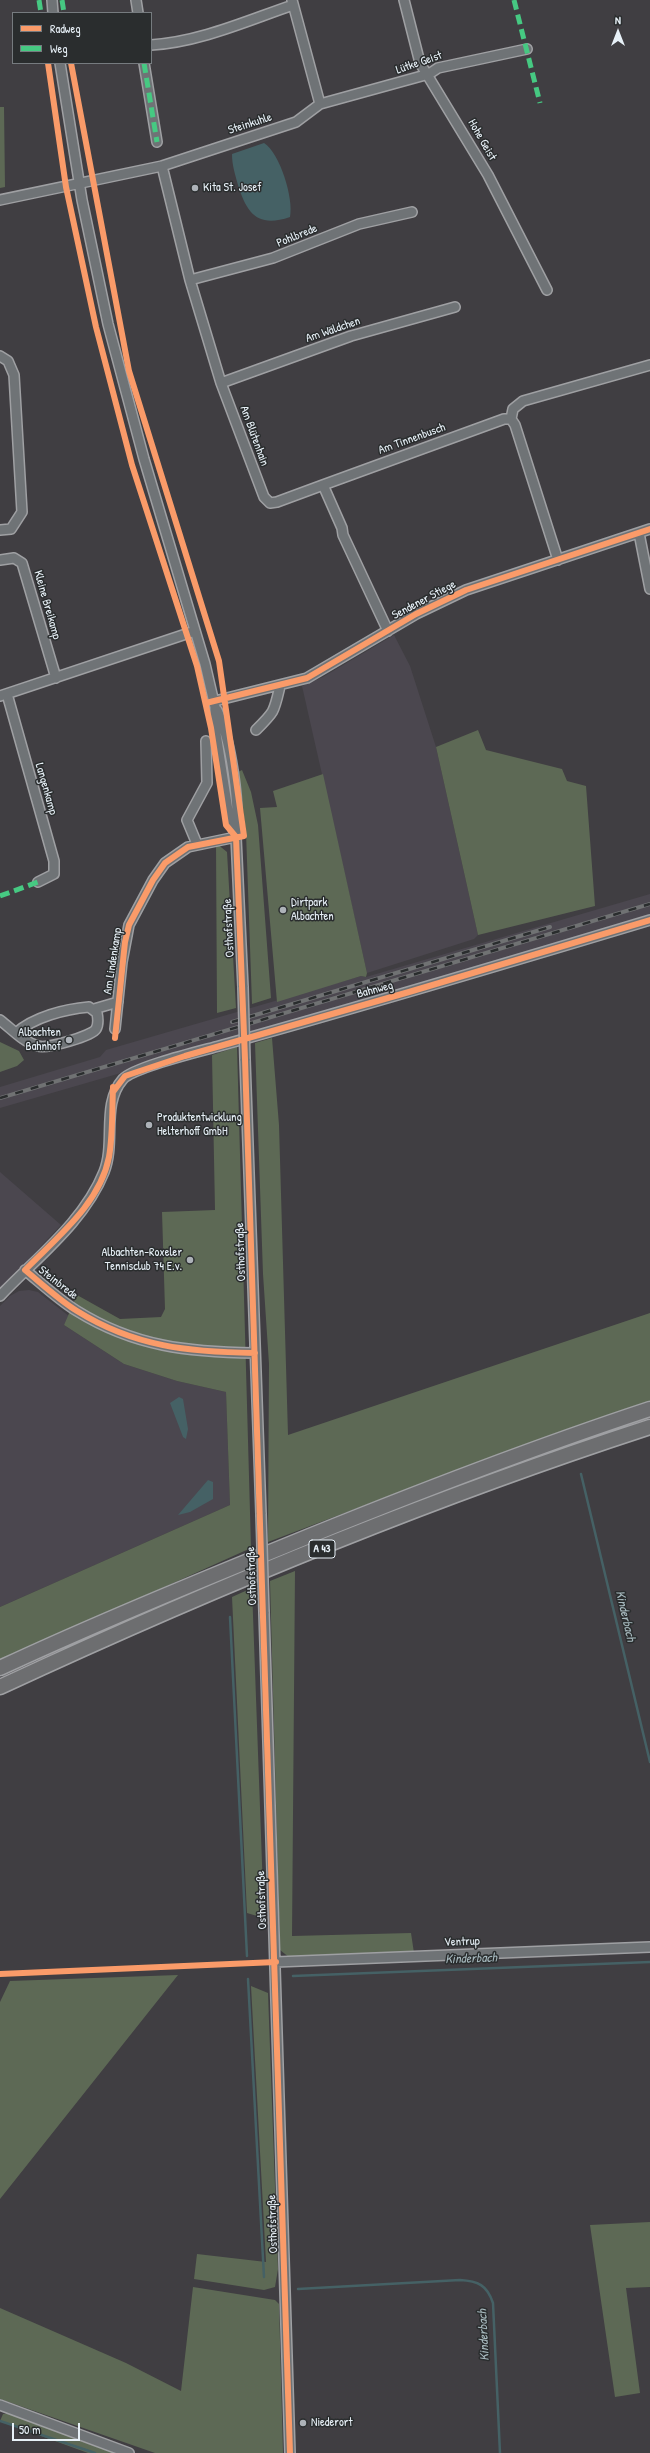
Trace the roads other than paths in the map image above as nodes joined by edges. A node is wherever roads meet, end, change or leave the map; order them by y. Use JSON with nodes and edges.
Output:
{"nodes":[{"id":1,"x":52,"y":0,"type":"edge"},
{"id":2,"x":136,"y":0,"type":"edge"},
{"id":3,"x":404,"y":0,"type":"edge"},
{"id":4,"x":292,"y":2,"type":"edge"},
{"id":5,"x":53,"y":12,"type":"edge"},
{"id":6,"x":138,"y":12,"type":"edge"},
{"id":7,"x":152,"y":45,"type":"edge"},
{"id":8,"x":527,"y":49,"type":"dead end"},
{"id":9,"x":60,"y":64,"type":"edge"},
{"id":10,"x":144,"y":64,"type":"edge"},
{"id":11,"x":429,"y":74,"type":"junction"},
{"id":12,"x":320,"y":104,"type":"junction"},
{"id":13,"x":157,"y":142,"type":"dead end"},
{"id":14,"x":162,"y":166,"type":"junction"},
{"id":15,"x":79,"y":183,"type":"junction"},
{"id":16,"x":0,"y":200,"type":"edge"},
{"id":17,"x":412,"y":212,"type":"dead end"},
{"id":18,"x":190,"y":280,"type":"junction"},
{"id":19,"x":547,"y":290,"type":"dead end"},
{"id":20,"x":455,"y":307,"type":"dead end"},
{"id":21,"x":0,"y":356,"type":"edge"},
{"id":22,"x":650,"y":365,"type":"edge"},
{"id":23,"x":221,"y":382,"type":"junction"},
{"id":24,"x":511,"y":419,"type":"junction"},
{"id":25,"x":323,"y":485,"type":"junction"},
{"id":26,"x":650,"y":529,"type":"edge"},
{"id":27,"x":0,"y":530,"type":"edge"},
{"id":28,"x":639,"y":533,"type":"junction"},
{"id":29,"x":0,"y":560,"type":"edge"},
{"id":30,"x":558,"y":560,"type":"junction"},
{"id":31,"x":650,"y":589,"type":"edge"},
{"id":32,"x":195,"y":631,"type":"junction"},
{"id":33,"x":388,"y":631,"type":"junction"},
{"id":34,"x":56,"y":678,"type":"junction"},
{"id":35,"x":280,"y":686,"type":"junction"},
{"id":36,"x":3,"y":695,"type":"edge"},
{"id":37,"x":215,"y":704,"type":"junction"},
{"id":38,"x":256,"y":730,"type":"dead end"},
{"id":39,"x":206,"y":741,"type":"dead end"},
{"id":40,"x":236,"y":837,"type":"junction"},
{"id":41,"x":197,"y":844,"type":"junction"},
{"id":42,"x":38,"y":882,"type":"dead end"},
{"id":43,"x":650,"y":920,"type":"edge"},
{"id":44,"x":118,"y":1002,"type":"junction"},
{"id":45,"x":94,"y":1009,"type":"junction"},
{"id":46,"x":0,"y":1020,"type":"edge"},
{"id":47,"x":115,"y":1028,"type":"dead end"},
{"id":48,"x":16,"y":1033,"type":"junction"},
{"id":49,"x":113,"y":1092,"type":"joint"},
{"id":50,"x":24,"y":1270,"type":"junction"},
{"id":51,"x":0,"y":1296,"type":"edge"},
{"id":52,"x":255,"y":1353,"type":"junction"},
{"id":53,"x":650,"y":1409,"type":"edge"},
{"id":54,"x":650,"y":1427,"type":"edge"},
{"id":55,"x":0,"y":1668,"type":"edge"},
{"id":56,"x":0,"y":1687,"type":"edge"},
{"id":57,"x":650,"y":1947,"type":"edge"},
{"id":58,"x":276,"y":1962,"type":"junction"},
{"id":59,"x":0,"y":2406,"type":"edge"},
{"id":60,"x":129,"y":2453,"type":"edge"},
{"id":61,"x":290,"y":2453,"type":"edge"}],
"edges":[{"from":1,"to":5,"type":"street"},
{"from":2,"to":6,"type":"street"},
{"from":3,"to":11,"type":"street","name":"Hohe Geist"},
{"from":4,"to":7,"type":"street"},
{"from":4,"to":12,"type":"street"},
{"from":8,"to":11,"type":"street","name":"Lütke Geist"},
{"from":9,"to":15,"type":"street","name":"Osthofstraße"},
{"from":10,"to":13,"type":"street"},
{"from":11,"to":12,"type":"street","name":"Lütke Geist"},
{"from":11,"to":19,"type":"street","name":"Hohe Geist"},
{"from":12,"to":14,"type":"street","name":"Steinkuhle"},
{"from":14,"to":15,"type":"street","name":"Steinkuhle"},
{"from":14,"to":18,"type":"street","name":"Am Blütenhain"},
{"from":15,"to":16,"type":"street","name":"Steinkuhle"},
{"from":15,"to":32,"type":"street","name":"Osthofstraße"},
{"from":17,"to":18,"type":"street","name":"Pohlbrede"},
{"from":18,"to":23,"type":"street","name":"Am Blütenhain"},
{"from":20,"to":23,"type":"street","name":"Am Wäldchen"},
{"from":21,"to":27,"type":"street"},
{"from":22,"to":24,"type":"street"},
{"from":23,"to":25,"type":"street","name":"Am Blütenhain"},
{"from":24,"to":25,"type":"street","name":"Am Tinnenbusch"},
{"from":24,"to":30,"type":"street"},
{"from":25,"to":33,"type":"street"},
{"from":26,"to":28,"type":"street","name":"Sendener Stiege"},
{"from":28,"to":30,"type":"street","name":"Sendener Stiege"},
{"from":28,"to":31,"type":"street"},
{"from":29,"to":34,"type":"street","name":"Kleine Breikamp"},
{"from":30,"to":33,"type":"street","name":"Sendener Stiege"},
{"from":32,"to":34,"type":"street","name":"Langenkamp"},
{"from":32,"to":37,"type":"street","name":"Osthofstraße"},
{"from":33,"to":35,"type":"street","name":"Sendener Stiege"},
{"from":34,"to":36,"type":"street","name":"Langenkamp"},
{"from":35,"to":37,"type":"street","name":"Sendener Stiege"},
{"from":35,"to":38,"type":"street"},
{"from":36,"to":42,"type":"street","name":"Langenkamp"},
{"from":37,"to":40,"type":"street","name":"Osthofstraße"},
{"from":39,"to":41,"type":"street"},
{"from":40,"to":41,"type":"street","name":"Am Lindenkamp"},
{"from":40,"to":52,"type":"street","name":"Osthofstraße","bridge":true},
{"from":41,"to":44,"type":"street","name":"Am Lindenkamp"},
{"from":43,"to":49,"type":"street","name":"Bahnweg"},
{"from":44,"to":45,"type":"street"},
{"from":44,"to":47,"type":"street","name":"Am Lindenkamp"},
{"from":45,"to":48,"type":"street"},
{"from":45,"to":48,"type":"street"},
{"from":46,"to":48,"type":"street"},
{"from":49,"to":50,"type":"street","name":"Steinbrede"},
{"from":50,"to":51,"type":"street","name":"Steinbrede"},
{"from":50,"to":52,"type":"street","name":"Steinbrede"},
{"from":52,"to":58,"type":"street","name":"Osthofstraße","bridge":true},
{"from":53,"to":55,"type":"highway","number":"A 43"},
{"from":54,"to":56,"type":"highway","number":"A 43"},
{"from":57,"to":58,"type":"street","name":"Ventrup"},
{"from":58,"to":61,"type":"street","name":"Osthofstraße"},
{"from":59,"to":60,"type":"street"}]}
